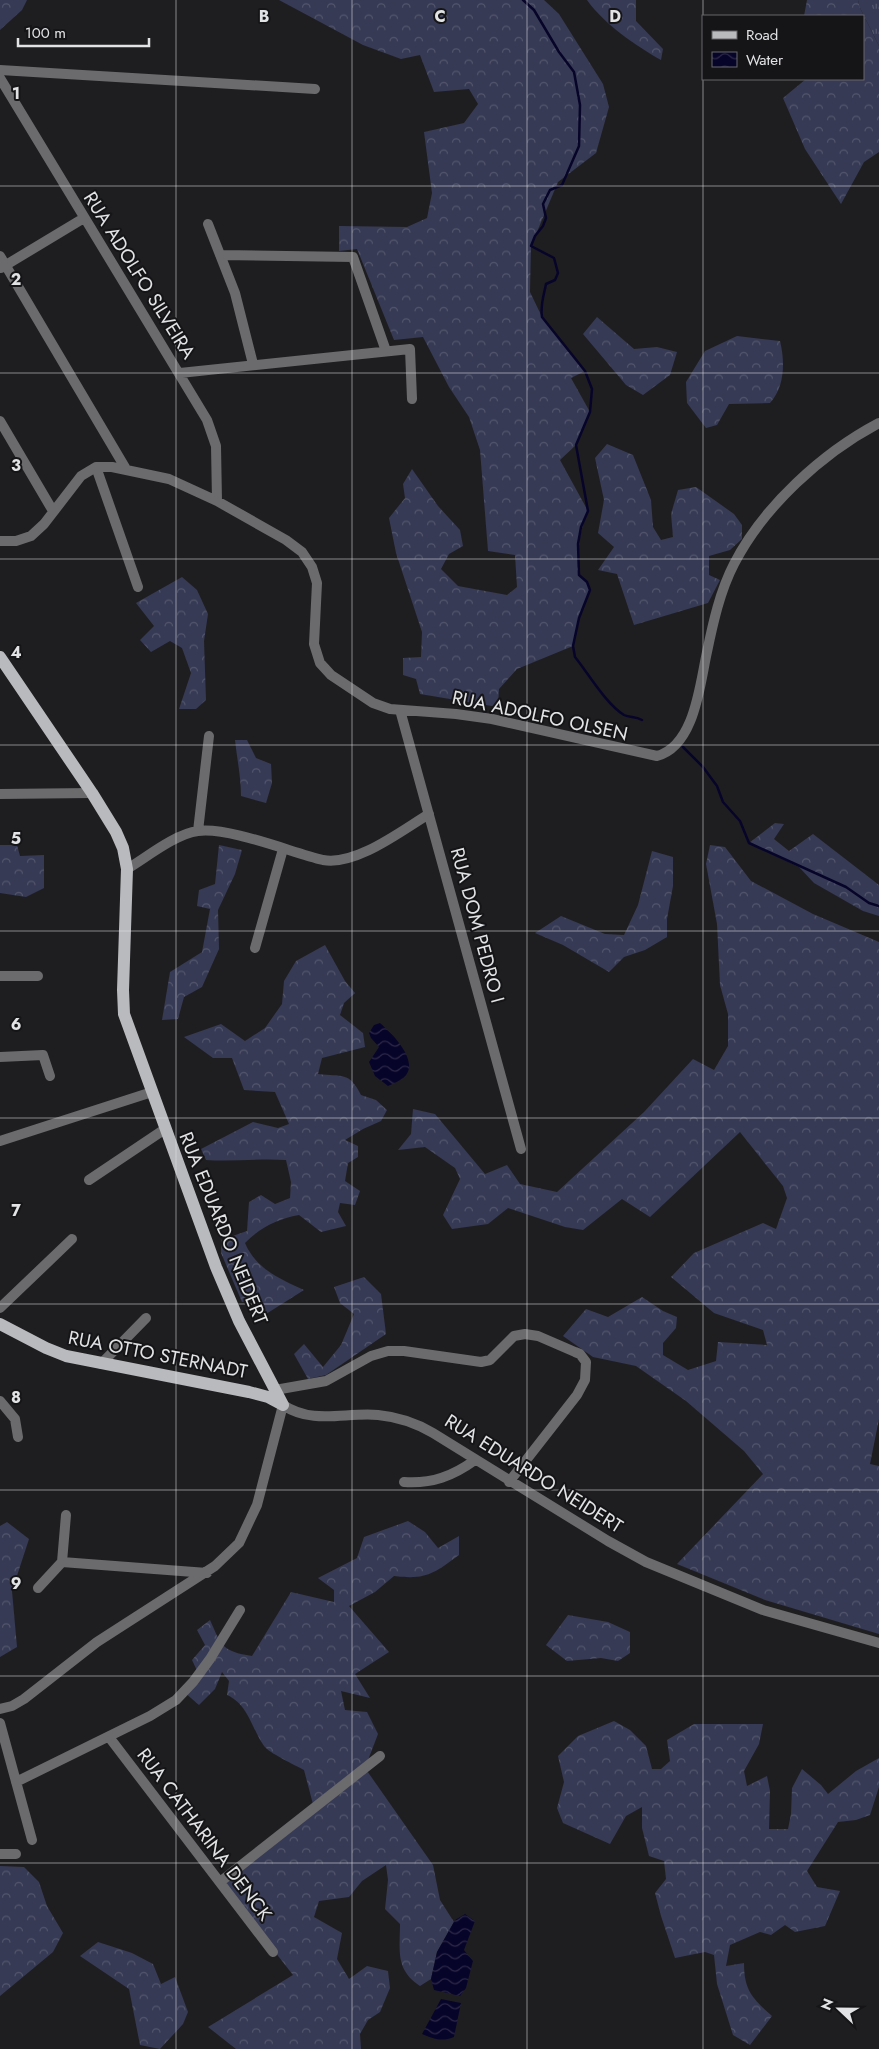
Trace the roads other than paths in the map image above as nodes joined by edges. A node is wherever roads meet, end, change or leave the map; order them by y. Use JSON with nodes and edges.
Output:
{"nodes":[{"id":1,"x":0,"y":70,"type":"edge"},
{"id":2,"x":0,"y":78,"type":"edge"},
{"id":3,"x":315,"y":89,"type":"dead end"},
{"id":4,"x":84,"y":218,"type":"junction"},
{"id":5,"x":208,"y":224,"type":"dead end"},
{"id":6,"x":220,"y":255,"type":"junction"},
{"id":7,"x":2,"y":263,"type":"edge"},
{"id":8,"x":386,"y":351,"type":"junction"},
{"id":9,"x":253,"y":364,"type":"junction"},
{"id":10,"x":180,"y":373,"type":"junction"},
{"id":11,"x":412,"y":399,"type":"dead end"},
{"id":12,"x":0,"y":421,"type":"edge"},
{"id":13,"x":879,"y":423,"type":"edge"},
{"id":14,"x":96,"y":467,"type":"junction"},
{"id":15,"x":126,"y":469,"type":"junction"},
{"id":16,"x":217,"y":501,"type":"junction"},
{"id":17,"x":53,"y":511,"type":"junction"},
{"id":18,"x":0,"y":541,"type":"edge"},
{"id":19,"x":138,"y":586,"type":"dead end"},
{"id":20,"x":0,"y":657,"type":"edge"},
{"id":21,"x":400,"y":710,"type":"junction"},
{"id":22,"x":209,"y":736,"type":"dead end"},
{"id":23,"x":92,"y":793,"type":"junction"},
{"id":24,"x":0,"y":794,"type":"edge"},
{"id":25,"x":429,"y":814,"type":"junction"},
{"id":26,"x":198,"y":831,"type":"junction"},
{"id":27,"x":283,"y":849,"type":"junction"},
{"id":28,"x":127,"y":869,"type":"junction"},
{"id":29,"x":255,"y":948,"type":"dead end"},
{"id":30,"x":0,"y":976,"type":"edge"},
{"id":31,"x":38,"y":976,"type":"dead end"},
{"id":32,"x":0,"y":1057,"type":"edge"},
{"id":33,"x":50,"y":1076,"type":"dead end"},
{"id":34,"x":152,"y":1092,"type":"junction"},
{"id":35,"x":165,"y":1129,"type":"junction"},
{"id":36,"x":0,"y":1140,"type":"edge"},
{"id":37,"x":0,"y":1145,"type":"edge"},
{"id":38,"x":521,"y":1149,"type":"dead end"},
{"id":39,"x":88,"y":1180,"type":"dead end"},
{"id":40,"x":72,"y":1239,"type":"dead end"},
{"id":41,"x":0,"y":1308,"type":"edge"},
{"id":42,"x":146,"y":1318,"type":"dead end"},
{"id":43,"x":0,"y":1324,"type":"edge"},
{"id":44,"x":101,"y":1364,"type":"junction"},
{"id":45,"x":275,"y":1390,"type":"junction"},
{"id":46,"x":0,"y":1401,"type":"edge"},
{"id":47,"x":283,"y":1405,"type":"junction"},
{"id":48,"x":18,"y":1437,"type":"dead end"},
{"id":49,"x":475,"y":1460,"type":"junction"},
{"id":50,"x":404,"y":1482,"type":"dead end"},
{"id":51,"x":510,"y":1482,"type":"junction"},
{"id":52,"x":66,"y":1515,"type":"dead end"},
{"id":53,"x":62,"y":1562,"type":"junction"},
{"id":54,"x":207,"y":1573,"type":"junction"},
{"id":55,"x":38,"y":1588,"type":"dead end"},
{"id":56,"x":240,"y":1610,"type":"dead end"},
{"id":57,"x":879,"y":1643,"type":"edge"},
{"id":58,"x":0,"y":1709,"type":"edge"},
{"id":59,"x":0,"y":1722,"type":"edge"},
{"id":60,"x":109,"y":1737,"type":"junction"},
{"id":61,"x":380,"y":1756,"type":"dead end"},
{"id":62,"x":16,"y":1782,"type":"junction"},
{"id":63,"x":32,"y":1840,"type":"dead end"},
{"id":64,"x":0,"y":1854,"type":"edge"},
{"id":65,"x":16,"y":1854,"type":"dead end"},
{"id":66,"x":220,"y":1882,"type":"junction"},
{"id":67,"x":273,"y":1952,"type":"dead end"}],
"edges":[{"from":1,"to":3,"type":"street"},
{"from":2,"to":4,"type":"street","name":"RUA ADOLFO SILVEIRA"},
{"from":4,"to":7,"type":"street"},
{"from":4,"to":10,"type":"street","name":"RUA ADOLFO SILVEIRA"},
{"from":5,"to":6,"type":"street"},
{"from":6,"to":8,"type":"street"},
{"from":6,"to":9,"type":"street"},
{"from":7,"to":15,"type":"street"},
{"from":8,"to":9,"type":"street"},
{"from":8,"to":11,"type":"street"},
{"from":9,"to":10,"type":"street"},
{"from":10,"to":16,"type":"street","name":"RUA ADOLFO SILVEIRA"},
{"from":12,"to":17,"type":"street"},
{"from":13,"to":21,"type":"street","name":"RUA ADOLFO OLSEN"},
{"from":14,"to":15,"type":"street","name":"RUA ADOLFO OLSEN"},
{"from":14,"to":17,"type":"street"},
{"from":14,"to":19,"type":"street"},
{"from":15,"to":16,"type":"street","name":"RUA ADOLFO OLSEN"},
{"from":16,"to":21,"type":"street","name":"RUA ADOLFO OLSEN"},
{"from":17,"to":18,"type":"street"},
{"from":20,"to":23,"type":"main road","name":"RUA EDUARDO NEIDERT"},
{"from":21,"to":25,"type":"street","name":"RUA DOM PEDRO I"},
{"from":22,"to":26,"type":"street"},
{"from":23,"to":24,"type":"street"},
{"from":23,"to":28,"type":"main road","name":"RUA EDUARDO NEIDERT"},
{"from":25,"to":27,"type":"street"},
{"from":25,"to":38,"type":"street","name":"RUA DOM PEDRO I"},
{"from":26,"to":27,"type":"street"},
{"from":26,"to":28,"type":"street"},
{"from":27,"to":29,"type":"street"},
{"from":28,"to":34,"type":"main road","name":"RUA EDUARDO NEIDERT"},
{"from":30,"to":31,"type":"street"},
{"from":32,"to":33,"type":"street"},
{"from":34,"to":35,"type":"main road","name":"RUA EDUARDO NEIDERT"},
{"from":34,"to":36,"type":"street"},
{"from":35,"to":39,"type":"street"},
{"from":35,"to":45,"type":"main road","name":"RUA EDUARDO NEIDERT"},
{"from":36,"to":37,"type":"street"},
{"from":40,"to":41,"type":"street"},
{"from":42,"to":44,"type":"street"},
{"from":43,"to":44,"type":"main road","name":"RUA OTTO STERNADT"},
{"from":44,"to":47,"type":"main road","name":"RUA OTTO STERNADT"},
{"from":45,"to":47,"type":"main road","name":"RUA EDUARDO NEIDERT"},
{"from":45,"to":51,"type":"street"},
{"from":46,"to":48,"type":"street"},
{"from":47,"to":49,"type":"street","name":"RUA EDUARDO NEIDERT"},
{"from":47,"to":54,"type":"street"},
{"from":49,"to":50,"type":"street"},
{"from":49,"to":51,"type":"street","name":"RUA EDUARDO NEIDERT"},
{"from":51,"to":57,"type":"street","name":"RUA EDUARDO NEIDERT"},
{"from":52,"to":53,"type":"street"},
{"from":53,"to":54,"type":"street"},
{"from":53,"to":55,"type":"street"},
{"from":54,"to":58,"type":"street"},
{"from":56,"to":60,"type":"street"},
{"from":59,"to":62,"type":"street"},
{"from":60,"to":62,"type":"street"},
{"from":60,"to":66,"type":"street","name":"RUA CATHARINA DENCK"},
{"from":61,"to":66,"type":"street"},
{"from":62,"to":63,"type":"street"},
{"from":64,"to":65,"type":"street"},
{"from":66,"to":67,"type":"street","name":"RUA CATHARINA DENCK"}]}
